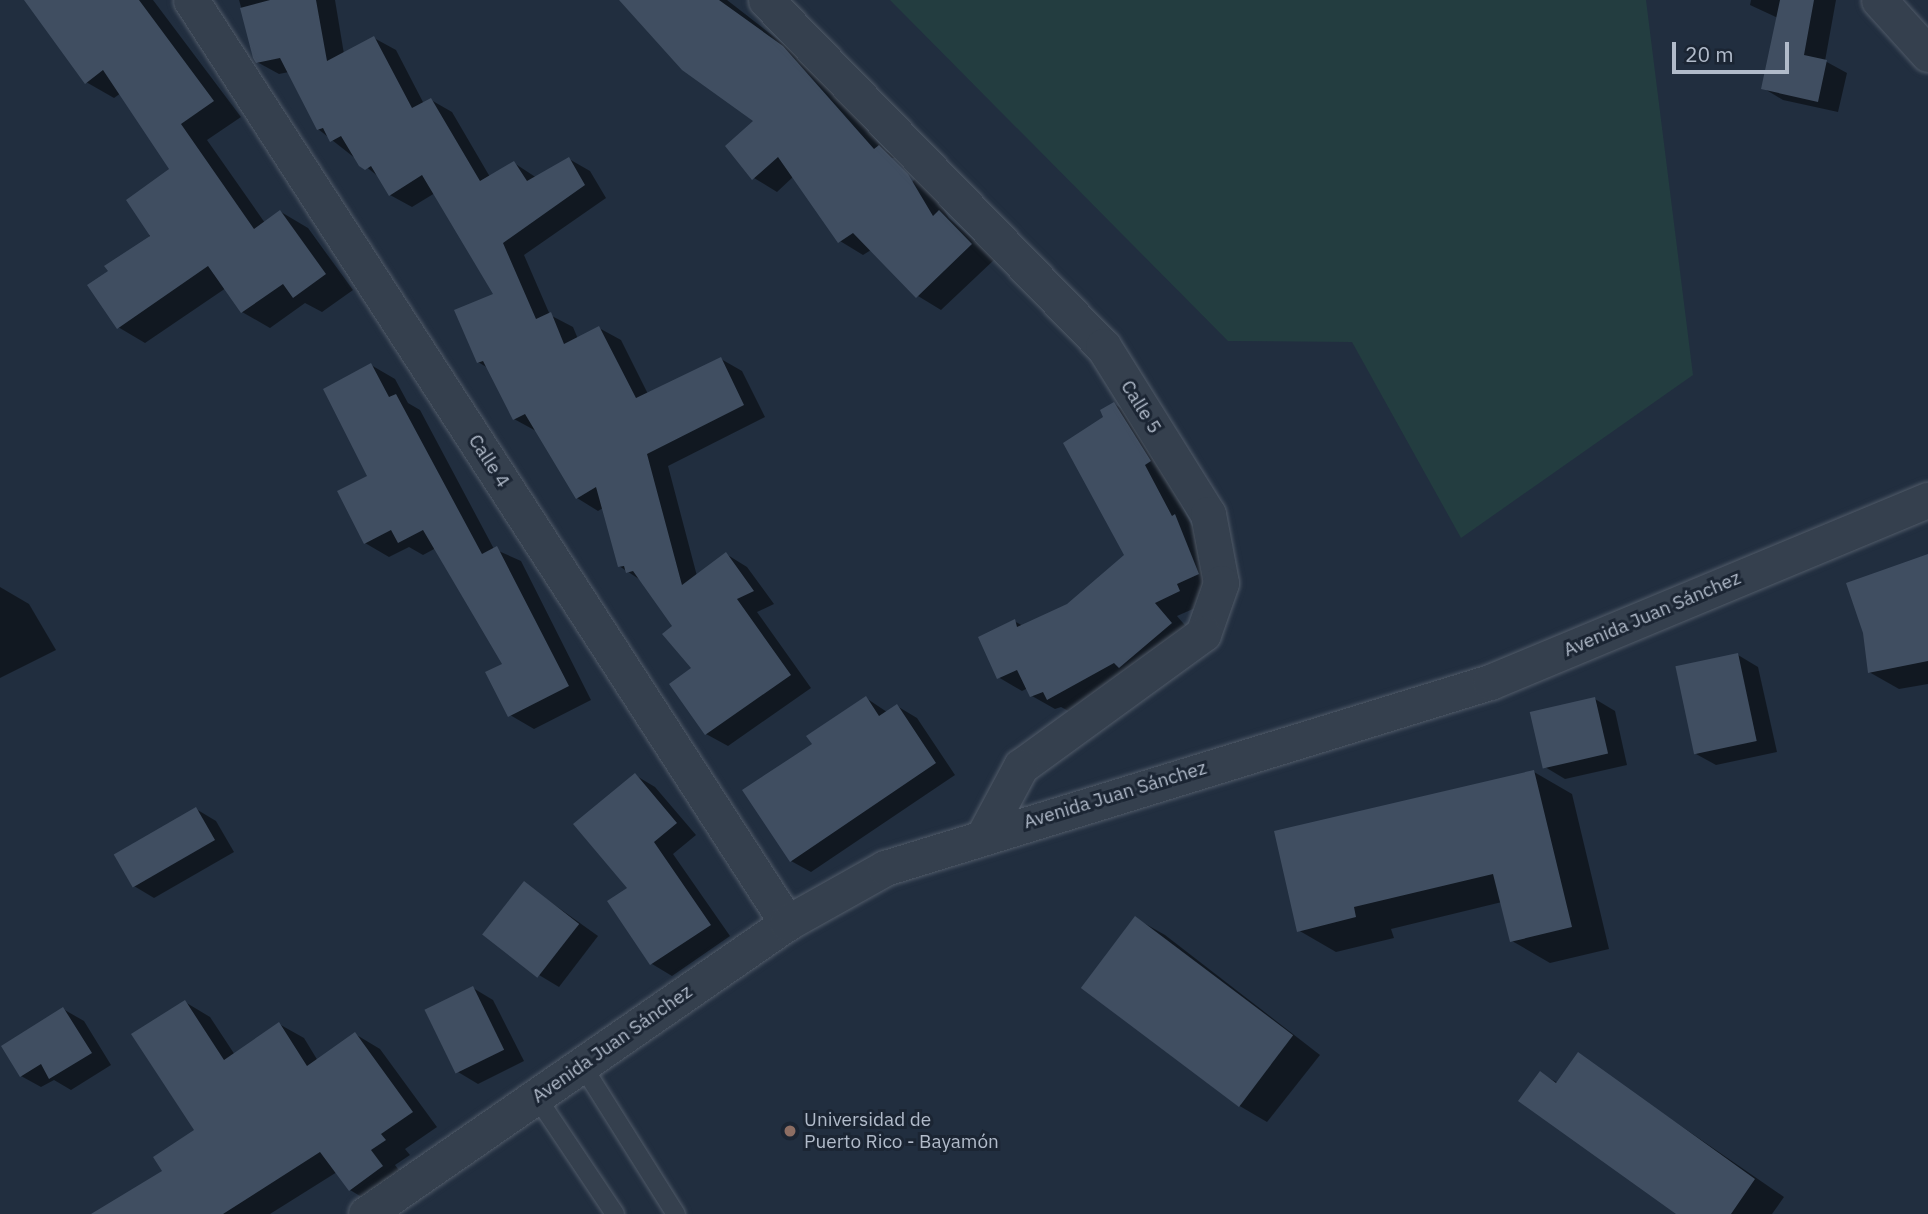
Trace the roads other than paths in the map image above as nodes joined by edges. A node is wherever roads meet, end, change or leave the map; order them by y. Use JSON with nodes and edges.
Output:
{"nodes":[{"id":1,"x":191,"y":0,"type":"edge"},
{"id":2,"x":766,"y":0,"type":"edge"},
{"id":3,"x":1879,"y":0,"type":"edge"},
{"id":4,"x":1928,"y":54,"type":"edge"},
{"id":5,"x":1928,"y":500,"type":"edge"},
{"id":6,"x":984,"y":835,"type":"junction"},
{"id":7,"x":787,"y":923,"type":"junction"},
{"id":8,"x":582,"y":1065,"type":"junction"},
{"id":9,"x":536,"y":1096,"type":"junction"},
{"id":10,"x":366,"y":1214,"type":"edge"},
{"id":11,"x":615,"y":1214,"type":"edge"},
{"id":12,"x":676,"y":1214,"type":"edge"}],
"edges":[{"from":1,"to":7,"type":"street","name":"Calle 4"},
{"from":2,"to":6,"type":"street","name":"Calle 5"},
{"from":3,"to":4,"type":"street"},
{"from":5,"to":6,"type":"street","name":"Avenida Juan Sánchez"},
{"from":6,"to":7,"type":"street","name":"Avenida Juan Sánchez"},
{"from":7,"to":8,"type":"street","name":"Avenida Juan Sánchez"},
{"from":8,"to":9,"type":"street","name":"Avenida Juan Sánchez"},
{"from":8,"to":12,"type":"lane"},
{"from":9,"to":10,"type":"street","name":"Avenida Juan Sánchez"},
{"from":9,"to":11,"type":"lane"}]}
